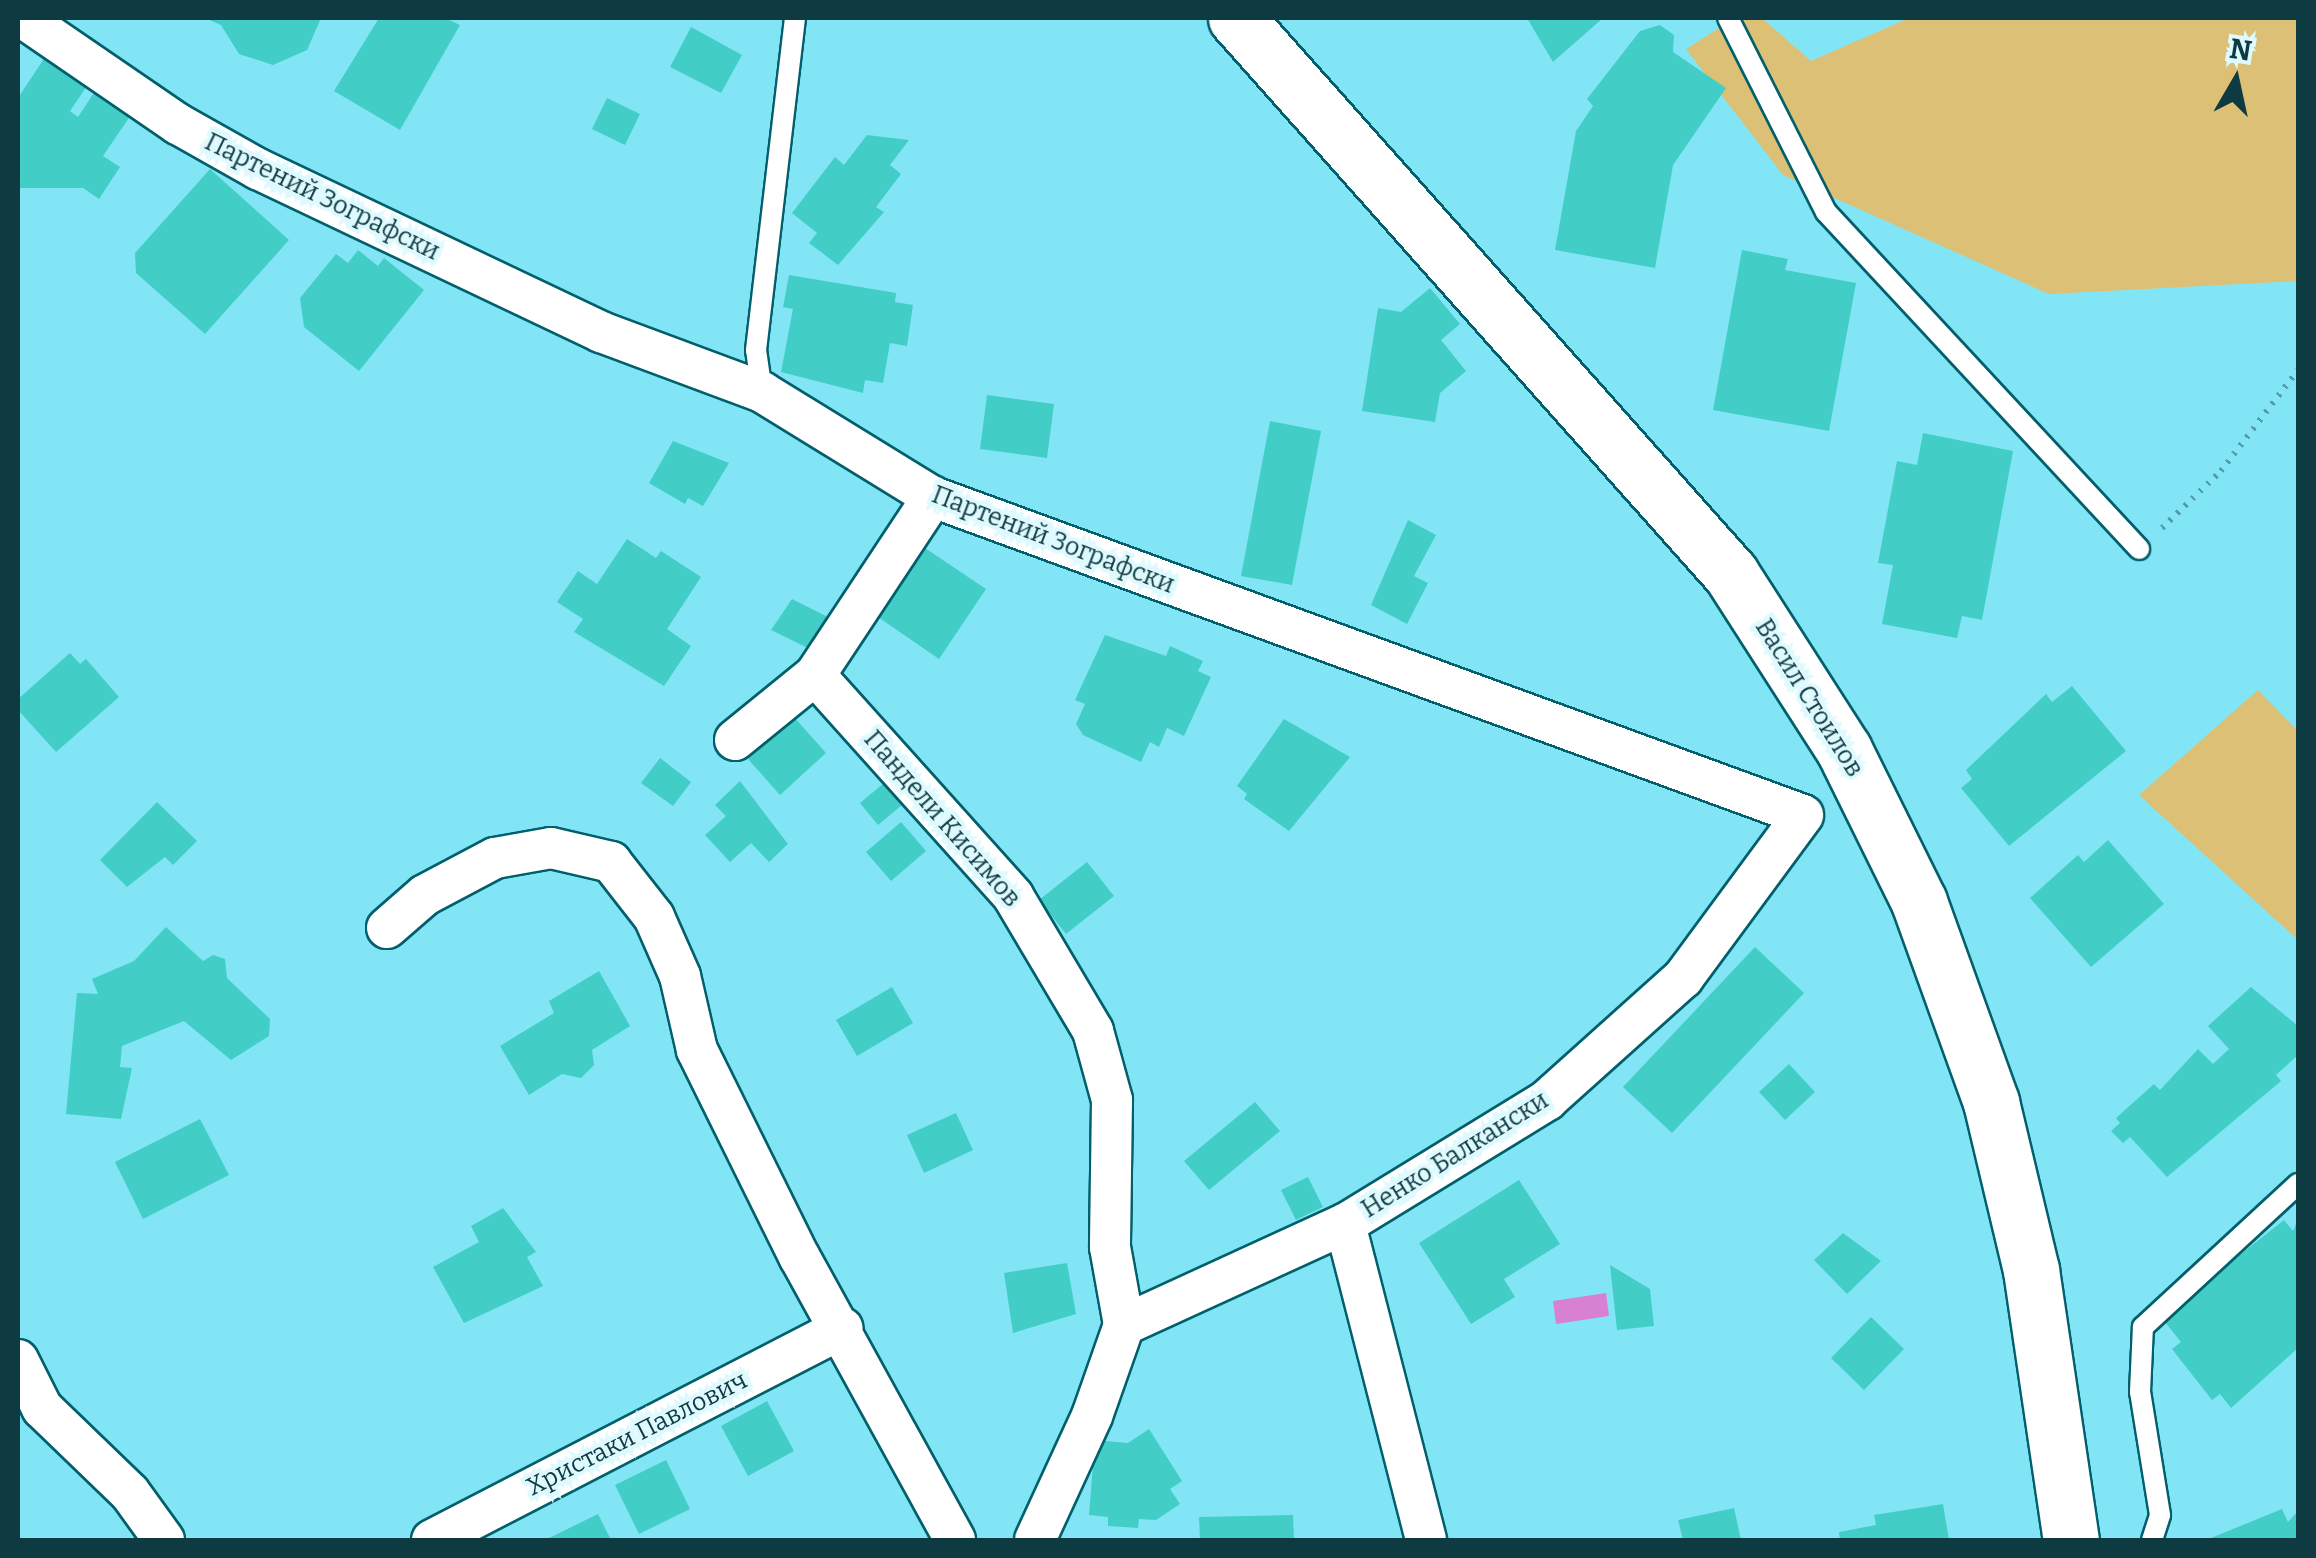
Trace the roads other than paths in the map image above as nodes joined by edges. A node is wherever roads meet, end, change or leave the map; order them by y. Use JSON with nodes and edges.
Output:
{"nodes":[{"id":1,"x":23,"y":18,"type":"edge"},
{"id":2,"x":794,"y":18,"type":"edge"},
{"id":3,"x":1236,"y":18,"type":"edge"},
{"id":4,"x":1728,"y":18,"type":"edge"},
{"id":5,"x":762,"y":392,"type":"junction"},
{"id":6,"x":933,"y":497,"type":"junction"},
{"id":7,"x":2140,"y":549,"type":"road end"},
{"id":8,"x":815,"y":675,"type":"junction"},
{"id":9,"x":734,"y":740,"type":"dead end"},
{"id":10,"x":1869,"y":796,"type":"junction"},
{"id":11,"x":1803,"y":815,"type":"junction"},
{"id":12,"x":386,"y":928,"type":"dead end"},
{"id":13,"x":2298,"y":1184,"type":"edge"},
{"id":14,"x":1345,"y":1224,"type":"junction"},
{"id":15,"x":1124,"y":1325,"type":"junction"},
{"id":16,"x":842,"y":1328,"type":"junction"},
{"id":17,"x":18,"y":1360,"type":"edge"},
{"id":18,"x":164,"y":1540,"type":"edge"},
{"id":19,"x":432,"y":1540,"type":"edge"},
{"id":20,"x":955,"y":1540,"type":"edge"},
{"id":21,"x":1035,"y":1540,"type":"edge"},
{"id":22,"x":1426,"y":1540,"type":"edge"},
{"id":23,"x":2071,"y":1540,"type":"edge"},
{"id":24,"x":2152,"y":1540,"type":"edge"}],
"edges":[{"from":1,"to":5,"type":"street","name":"Партений Зографски"},
{"from":2,"to":5,"type":"lane"},
{"from":3,"to":10,"type":"street","name":"Васил Стоилов"},
{"from":4,"to":7,"type":"lane"},
{"from":5,"to":6,"type":"street","name":"Партений Зографски"},
{"from":6,"to":8,"type":"street"},
{"from":6,"to":11,"type":"street","name":"Партений Зографски"},
{"from":8,"to":9,"type":"street"},
{"from":8,"to":15,"type":"street","name":"Пандели Кисимов"},
{"from":10,"to":11,"type":"street"},
{"from":10,"to":23,"type":"street","name":"Васил Стоилов"},
{"from":11,"to":14,"type":"street","name":"Ненко Балкански"},
{"from":12,"to":16,"type":"street"},
{"from":13,"to":24,"type":"lane"},
{"from":14,"to":15,"type":"street","name":"Ненко Балкански"},
{"from":14,"to":22,"type":"street"},
{"from":15,"to":21,"type":"street","name":"Пандели Кисимов"},
{"from":16,"to":19,"type":"street","name":"Христаки Павлович"},
{"from":16,"to":20,"type":"street"},
{"from":17,"to":18,"type":"street"}]}
